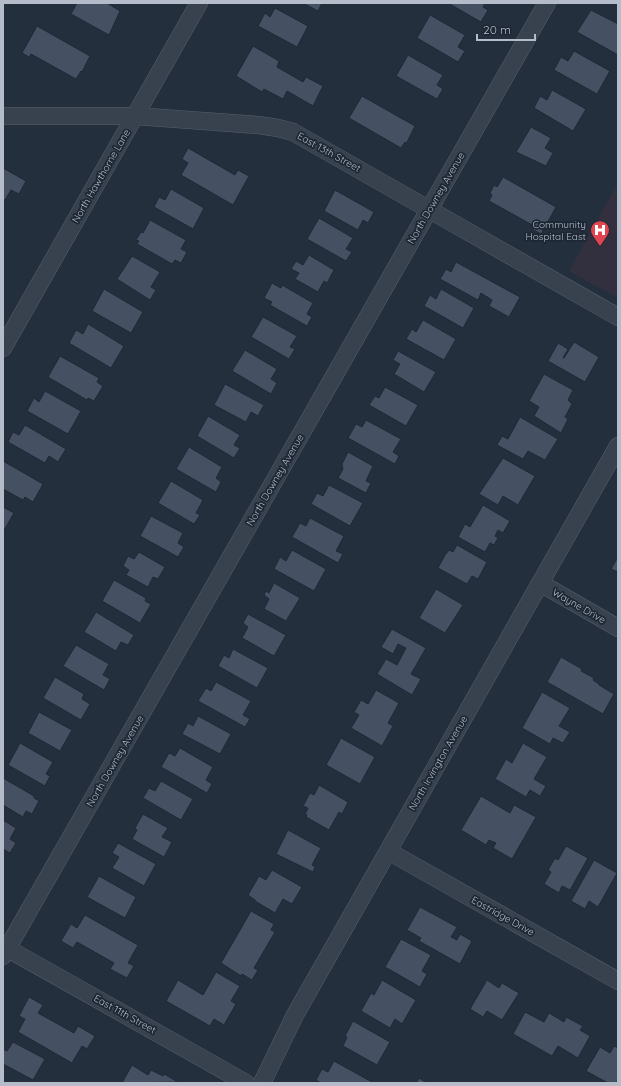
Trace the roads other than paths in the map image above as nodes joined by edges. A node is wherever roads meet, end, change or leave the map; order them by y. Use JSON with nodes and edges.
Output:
{"nodes":[{"id":1,"x":199,"y":3,"type":"edge"},
{"id":2,"x":547,"y":3,"type":"edge"},
{"id":3,"x":3,"y":116,"type":"edge"},
{"id":4,"x":135,"y":116,"type":"junction"},
{"id":5,"x":430,"y":209,"type":"junction"},
{"id":6,"x":618,"y":317,"type":"edge"},
{"id":7,"x":3,"y":348,"type":"edge"},
{"id":8,"x":618,"y":446,"type":"edge"},
{"id":9,"x":540,"y":583,"type":"junction"},
{"id":10,"x":618,"y":628,"type":"edge"},
{"id":11,"x":388,"y":852,"type":"junction"},
{"id":12,"x":5,"y":950,"type":"edge"},
{"id":13,"x":618,"y":981,"type":"edge"},
{"id":14,"x":246,"y":1083,"type":"edge"},
{"id":15,"x":262,"y":1083,"type":"edge"}],
"edges":[{"from":1,"to":4,"type":"street","name":"North Hawthorne Lane"},
{"from":2,"to":5,"type":"street","name":"North Downey Avenue"},
{"from":3,"to":4,"type":"street","name":"East 13th Street"},
{"from":4,"to":5,"type":"street","name":"East 13th Street"},
{"from":4,"to":7,"type":"street","name":"North Hawthorne Lane"},
{"from":5,"to":6,"type":"street","name":"East 13th Street"},
{"from":5,"to":12,"type":"street","name":"North Downey Avenue"},
{"from":8,"to":9,"type":"street","name":"North Irvington Avenue"},
{"from":9,"to":10,"type":"street","name":"Wayne Drive"},
{"from":9,"to":11,"type":"street","name":"North Irvington Avenue"},
{"from":11,"to":13,"type":"street","name":"Eastridge Drive"},
{"from":11,"to":15,"type":"street","name":"North Irvington Avenue"},
{"from":12,"to":14,"type":"street","name":"East 11th Street"}]}
